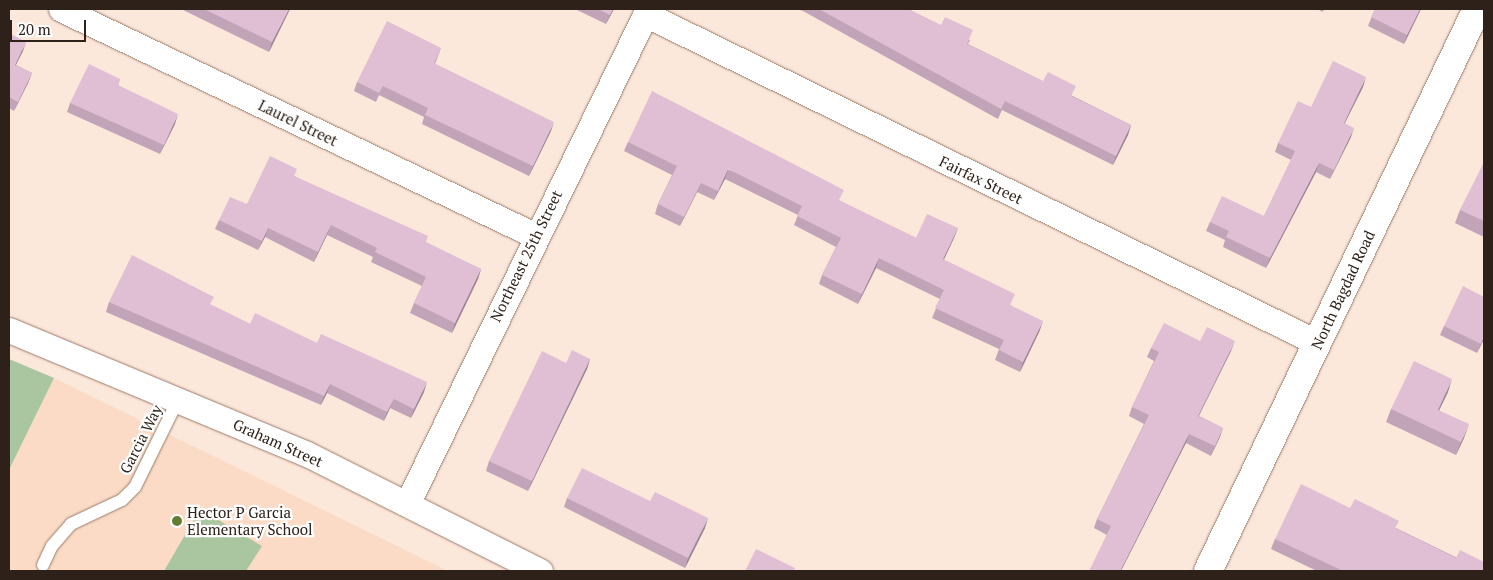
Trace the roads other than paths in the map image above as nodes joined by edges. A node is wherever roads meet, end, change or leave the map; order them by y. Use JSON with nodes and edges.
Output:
{"nodes":[{"id":1,"x":61,"y":9,"type":"edge"},
{"id":2,"x":1477,"y":9,"type":"edge"},
{"id":3,"x":646,"y":11,"type":"edge"},
{"id":4,"x":536,"y":236,"type":"junction"},
{"id":5,"x":9,"y":330,"type":"edge"},
{"id":6,"x":1318,"y":343,"type":"junction"},
{"id":7,"x":178,"y":400,"type":"junction"},
{"id":8,"x":407,"y":504,"type":"junction"},
{"id":9,"x":42,"y":569,"type":"edge"},
{"id":10,"x":540,"y":571,"type":"edge"},
{"id":11,"x":1208,"y":571,"type":"edge"}],
"edges":[{"from":1,"to":4,"type":"street","name":"Laurel Street"},
{"from":2,"to":6,"type":"street","name":"North Bagdad Road"},
{"from":3,"to":4,"type":"street","name":"Northeast 25th Street"},
{"from":3,"to":6,"type":"street","name":"Fairfax Street"},
{"from":4,"to":8,"type":"street","name":"Northeast 25th Street"},
{"from":5,"to":7,"type":"street","name":"Graham Street"},
{"from":6,"to":11,"type":"street","name":"North Bagdad Road"},
{"from":7,"to":8,"type":"street","name":"Graham Street"},
{"from":7,"to":9,"type":"lane","name":"Garcia Way"},
{"from":8,"to":10,"type":"street","name":"Graham Street"}]}
